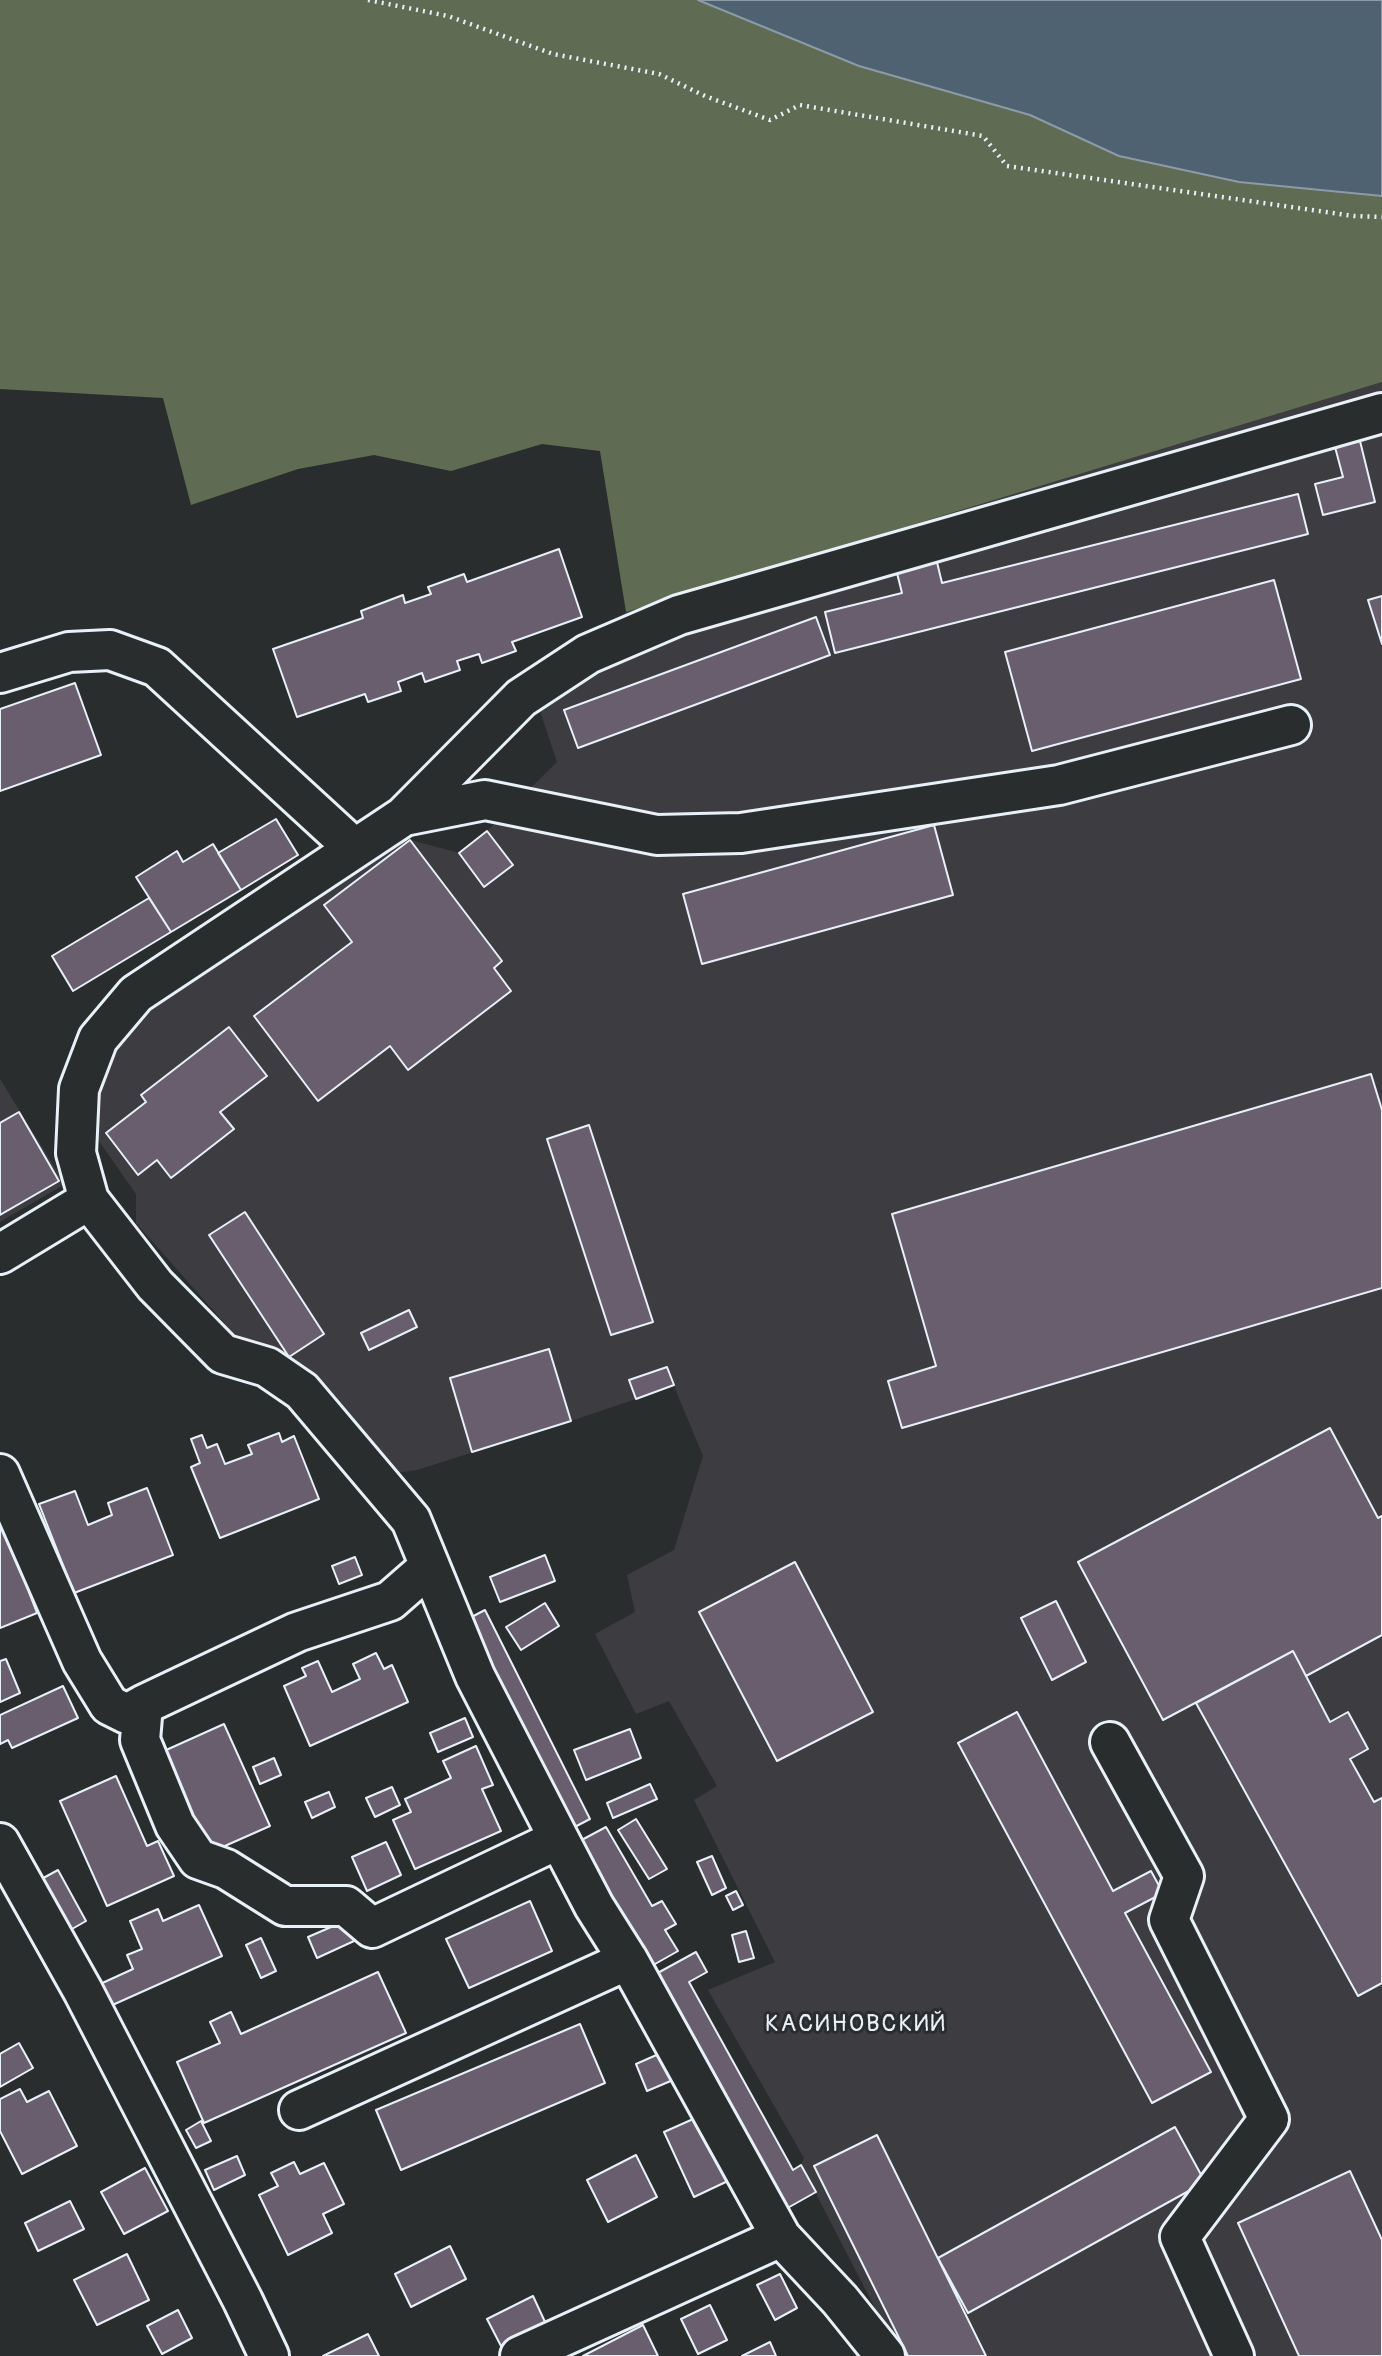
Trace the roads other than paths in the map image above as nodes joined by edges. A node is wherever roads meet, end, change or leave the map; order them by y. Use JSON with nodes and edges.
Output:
{"nodes":[{"id":1,"x":1382,"y":413,"type":"edge"},
{"id":2,"x":0,"y":673,"type":"edge"},
{"id":3,"x":1291,"y":725,"type":"dead end"},
{"id":4,"x":404,"y":816,"type":"junction"},
{"id":5,"x":354,"y":848,"type":"junction"},
{"id":6,"x":89,"y":1200,"type":"junction"},
{"id":7,"x":0,"y":1254,"type":"edge"},
{"id":8,"x":0,"y":1474,"type":"edge"},
{"id":9,"x":430,"y":1566,"type":"junction"},
{"id":10,"x":143,"y":1705,"type":"junction"},
{"id":11,"x":1110,"y":1742,"type":"dead end"},
{"id":12,"x":559,"y":1839,"type":"junction"},
{"id":13,"x":0,"y":1843,"type":"edge"},
{"id":14,"x":628,"y":1960,"type":"junction"},
{"id":15,"x":299,"y":2110,"type":"dead end"},
{"id":16,"x":780,"y":2237,"type":"junction"},
{"id":17,"x":269,"y":2356,"type":"edge"},
{"id":18,"x":520,"y":2356,"type":"edge"},
{"id":19,"x":885,"y":2356,"type":"edge"},
{"id":20,"x":1234,"y":2356,"type":"edge"}],
"edges":[{"from":1,"to":4,"type":"street"},
{"from":2,"to":5,"type":"street"},
{"from":3,"to":4,"type":"street"},
{"from":4,"to":5,"type":"street"},
{"from":5,"to":6,"type":"street"},
{"from":6,"to":7,"type":"street"},
{"from":6,"to":9,"type":"street"},
{"from":8,"to":10,"type":"street"},
{"from":9,"to":10,"type":"street"},
{"from":9,"to":12,"type":"street"},
{"from":10,"to":12,"type":"street"},
{"from":11,"to":20,"type":"street"},
{"from":12,"to":14,"type":"street"},
{"from":13,"to":17,"type":"street"},
{"from":14,"to":15,"type":"street"},
{"from":14,"to":16,"type":"street"},
{"from":16,"to":18,"type":"street"},
{"from":16,"to":19,"type":"street"}]}
